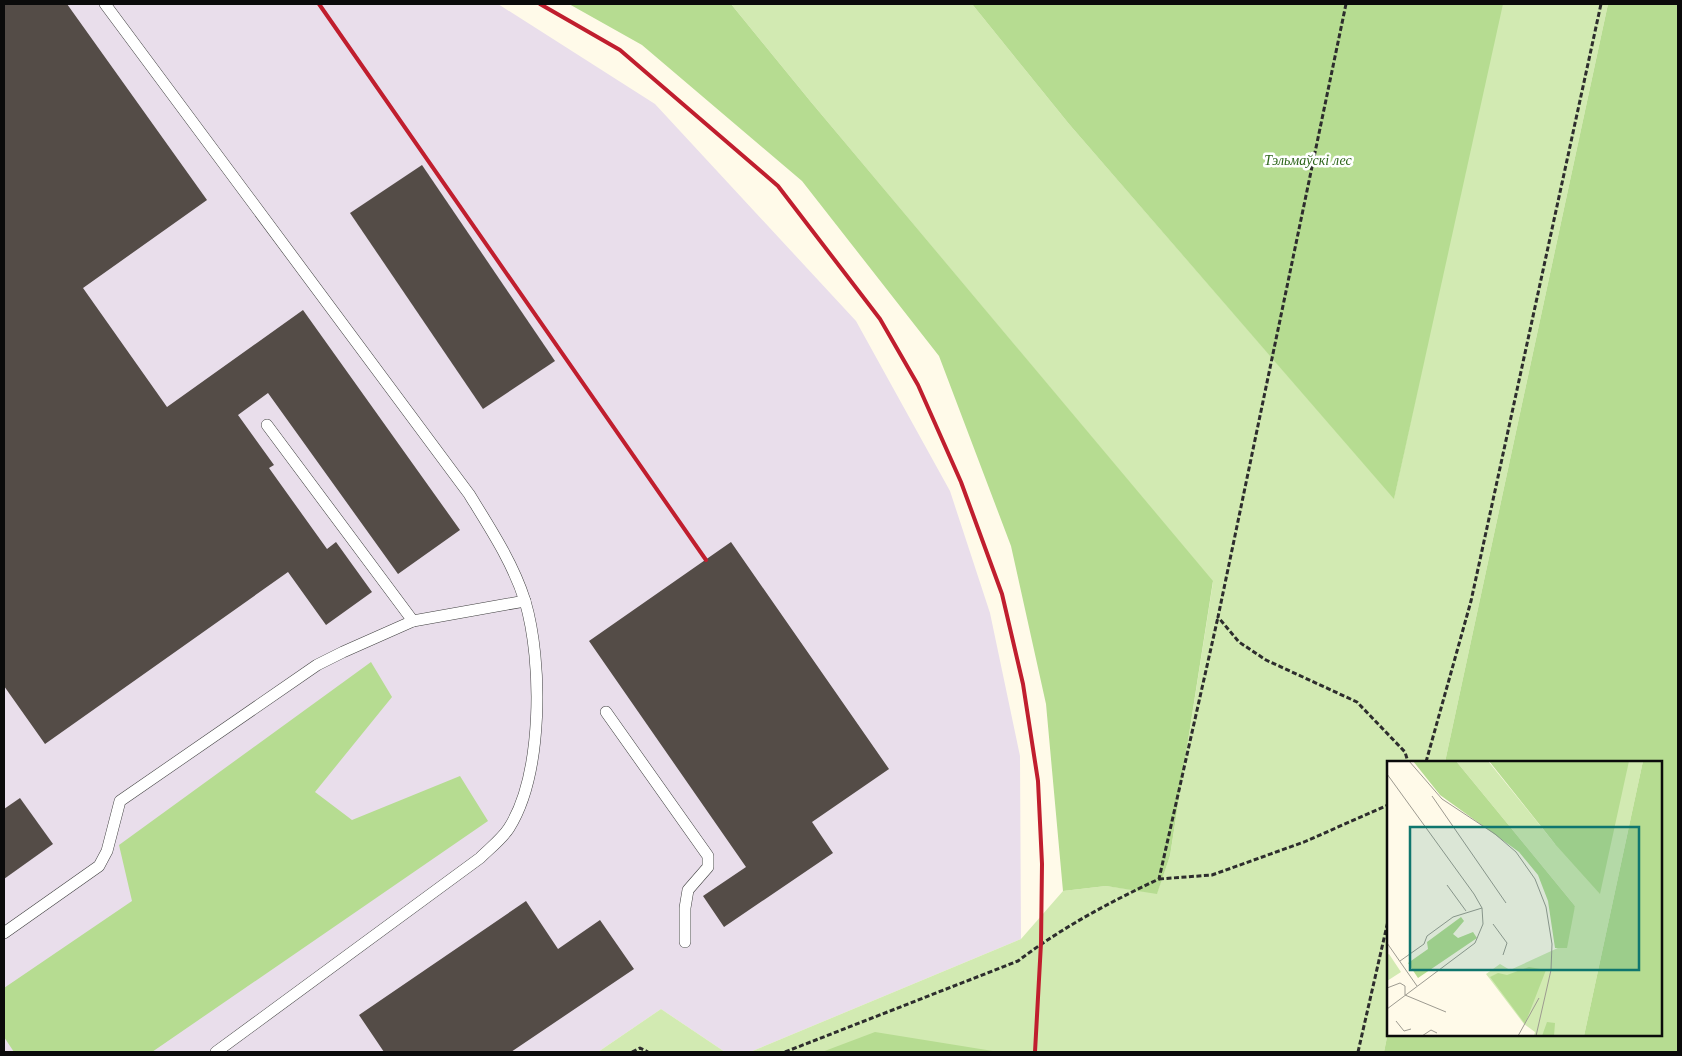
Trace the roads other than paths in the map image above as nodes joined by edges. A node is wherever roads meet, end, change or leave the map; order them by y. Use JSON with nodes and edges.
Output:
{"nodes":[{"id":1,"x":105,"y":4,"type":"edge"},
{"id":2,"x":267,"y":426,"type":"dead end"},
{"id":3,"x":525,"y":601,"type":"junction"},
{"id":4,"x":413,"y":621,"type":"junction"},
{"id":5,"x":606,"y":712,"type":"dead end"},
{"id":6,"x":4,"y":933,"type":"edge"},
{"id":7,"x":685,"y":942,"type":"dead end"},
{"id":8,"x":216,"y":1052,"type":"edge"}],
"edges":[{"from":1,"to":3,"type":"lane"},
{"from":2,"to":4,"type":"lane"},
{"from":3,"to":4,"type":"lane"},
{"from":3,"to":8,"type":"lane"},
{"from":4,"to":6,"type":"lane"},
{"from":5,"to":7,"type":"lane"}]}
